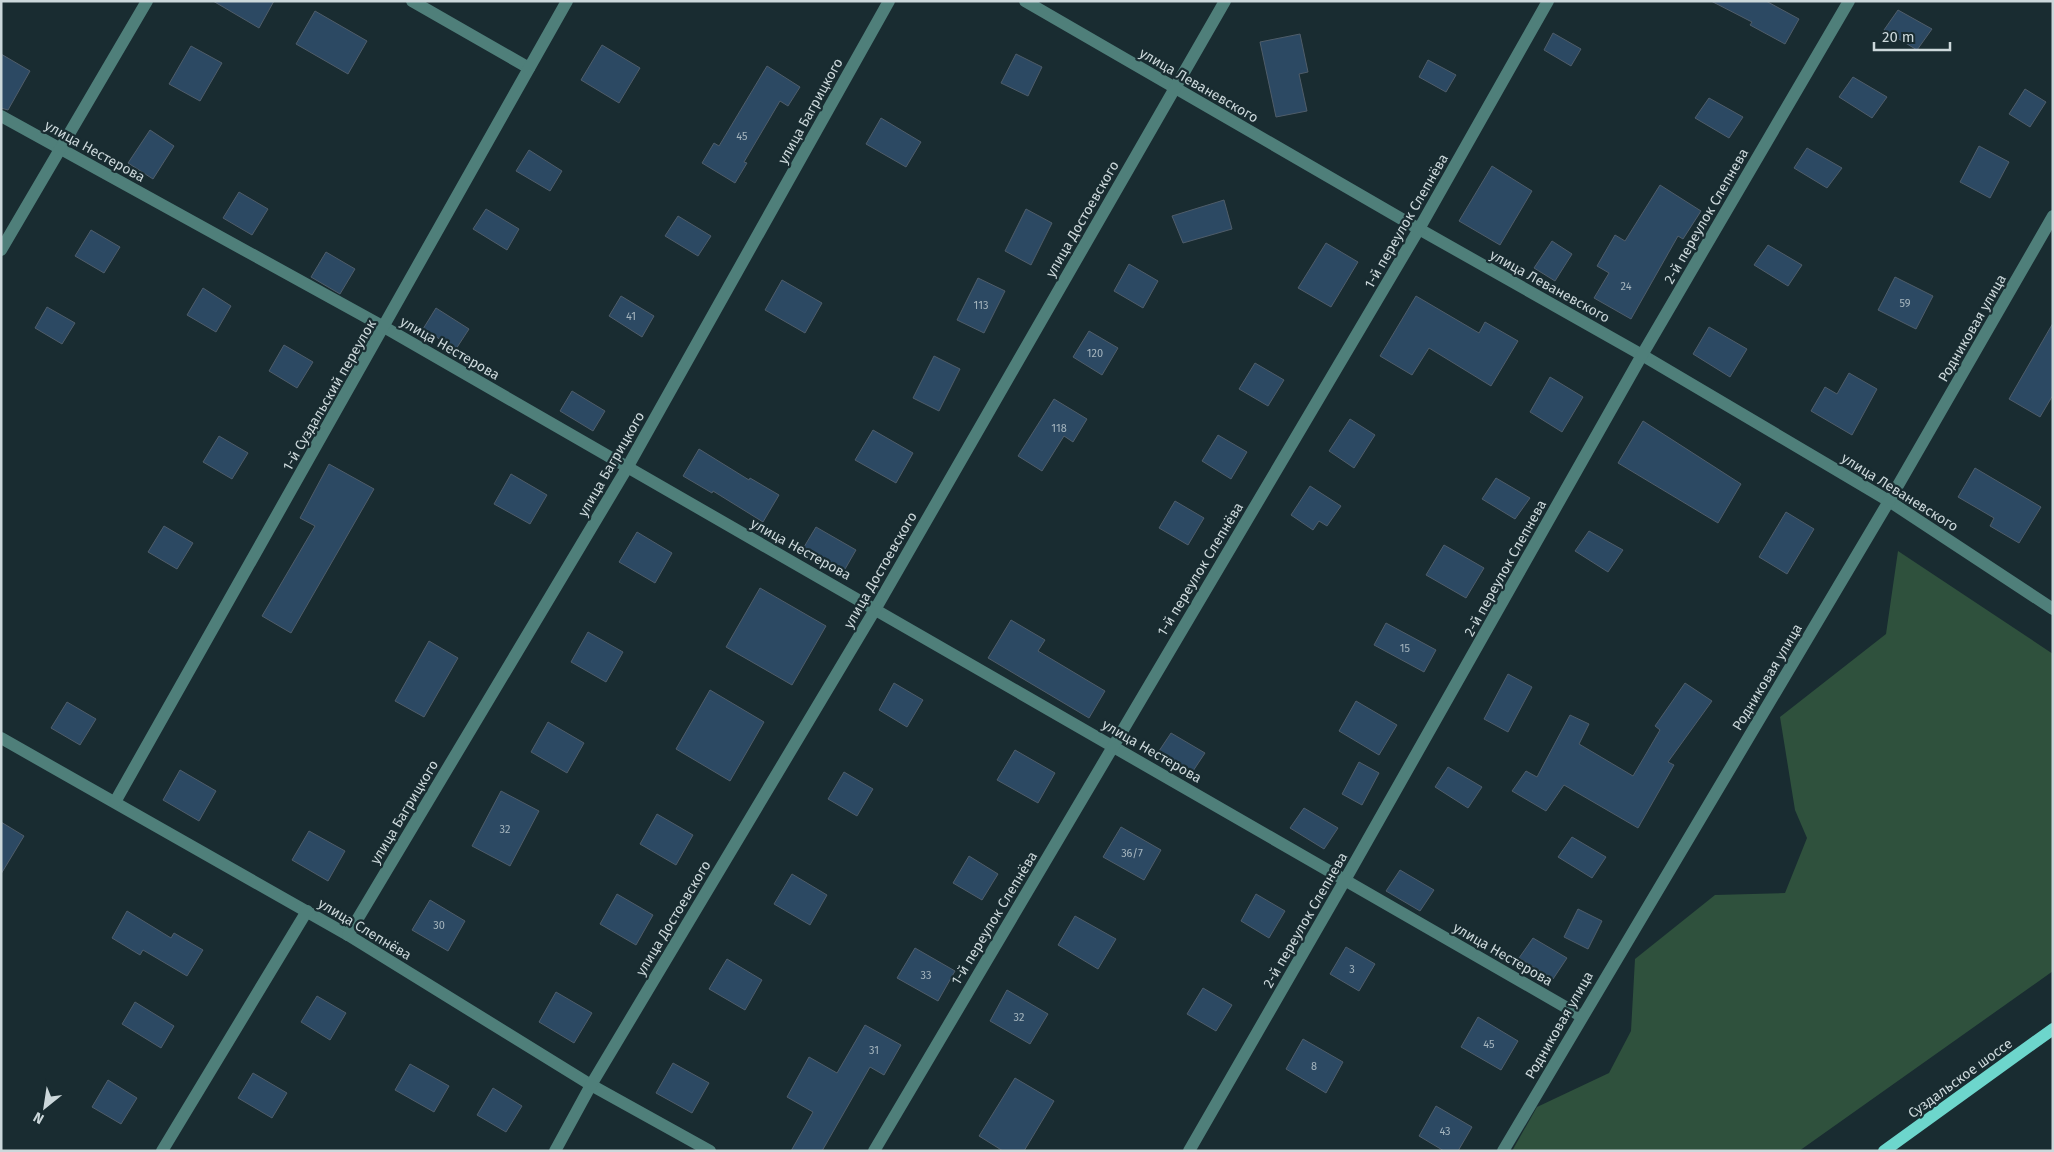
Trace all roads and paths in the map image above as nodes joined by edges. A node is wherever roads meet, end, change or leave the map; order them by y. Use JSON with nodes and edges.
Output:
{"nodes":[{"id":1,"x":147,"y":1,"type":"edge"},
{"id":2,"x":412,"y":1,"type":"edge"},
{"id":3,"x":567,"y":1,"type":"edge"},
{"id":4,"x":889,"y":1,"type":"edge"},
{"id":5,"x":1025,"y":1,"type":"edge"},
{"id":6,"x":1225,"y":1,"type":"edge"},
{"id":7,"x":1548,"y":1,"type":"edge"},
{"id":8,"x":1849,"y":1,"type":"edge"},
{"id":9,"x":529,"y":68,"type":"junction"},
{"id":10,"x":1174,"y":88,"type":"junction"},
{"id":11,"x":1,"y":116,"type":"edge"},
{"id":12,"x":60,"y":150,"type":"junction"},
{"id":13,"x":2053,"y":216,"type":"edge"},
{"id":14,"x":1419,"y":229,"type":"junction"},
{"id":15,"x":1,"y":250,"type":"edge"},
{"id":16,"x":384,"y":328,"type":"junction"},
{"id":17,"x":1642,"y":355,"type":"junction"},
{"id":18,"x":628,"y":468,"type":"junction"},
{"id":19,"x":1889,"y":501,"type":"junction"},
{"id":20,"x":876,"y":608,"type":"junction"},
{"id":21,"x":2053,"y":609,"type":"edge"},
{"id":22,"x":1,"y":738,"type":"edge"},
{"id":23,"x":1113,"y":746,"type":"junction"},
{"id":24,"x":115,"y":802,"type":"junction"},
{"id":25,"x":1345,"y":880,"type":"junction"},
{"id":26,"x":307,"y":911,"type":"junction"},
{"id":27,"x":348,"y":935,"type":"junction"},
{"id":28,"x":1581,"y":1016,"type":"junction"},
{"id":29,"x":2053,"y":1029,"type":"edge"},
{"id":30,"x":591,"y":1086,"type":"junction"},
{"id":31,"x":162,"y":1151,"type":"edge"},
{"id":32,"x":554,"y":1151,"type":"edge"},
{"id":33,"x":710,"y":1151,"type":"edge"},
{"id":34,"x":874,"y":1151,"type":"edge"},
{"id":35,"x":1189,"y":1151,"type":"edge"},
{"id":36,"x":1503,"y":1151,"type":"edge"},
{"id":37,"x":1884,"y":1151,"type":"edge"}],
"edges":[{"from":1,"to":12,"type":"street"},
{"from":2,"to":9,"type":"street"},
{"from":3,"to":9,"type":"street","name":"1-й Суздальский переулок"},
{"from":4,"to":18,"type":"street","name":"улица Багрицкого"},
{"from":5,"to":10,"type":"street","name":"улица Леваневского"},
{"from":6,"to":10,"type":"street","name":"улица Достоевского"},
{"from":7,"to":14,"type":"street","name":"1-й переулок Слепнёва"},
{"from":8,"to":17,"type":"street","name":"2-й переулок Слепнева"},
{"from":9,"to":16,"type":"street","name":"1-й Суздальский переулок"},
{"from":10,"to":14,"type":"street","name":"улица Леваневского"},
{"from":10,"to":20,"type":"street","name":"улица Достоевского"},
{"from":11,"to":12,"type":"street","name":"улица Нестерова"},
{"from":12,"to":15,"type":"street"},
{"from":12,"to":16,"type":"street","name":"улица Нестерова"},
{"from":13,"to":19,"type":"street","name":"Родниковая улица"},
{"from":14,"to":17,"type":"street","name":"улица Леваневского"},
{"from":14,"to":23,"type":"street","name":"1-й переулок Слепнёва"},
{"from":16,"to":18,"type":"street","name":"улица Нестерова"},
{"from":16,"to":24,"type":"street","name":"1-й Суздальский переулок"},
{"from":17,"to":19,"type":"street","name":"улица Леваневского"},
{"from":17,"to":25,"type":"street","name":"2-й переулок Слепнева"},
{"from":18,"to":20,"type":"street","name":"улица Нестерова"},
{"from":18,"to":27,"type":"street","name":"улица Багрицкого"},
{"from":19,"to":21,"type":"street","name":"улица Леваневского"},
{"from":19,"to":28,"type":"street","name":"Родниковая улица"},
{"from":20,"to":23,"type":"street","name":"улица Нестерова"},
{"from":20,"to":30,"type":"street","name":"улица Достоевского"},
{"from":22,"to":24,"type":"street","name":"улица Слепнёва"},
{"from":23,"to":25,"type":"street","name":"улица Нестерова"},
{"from":23,"to":34,"type":"street","name":"1-й переулок Слепнёва"},
{"from":24,"to":26,"type":"street","name":"улица Слепнёва"},
{"from":25,"to":28,"type":"street","name":"улица Нестерова"},
{"from":25,"to":35,"type":"street","name":"2-й переулок Слепнева"},
{"from":26,"to":27,"type":"street","name":"улица Слепнёва"},
{"from":26,"to":31,"type":"street"},
{"from":27,"to":30,"type":"street","name":"улица Слепнёва"},
{"from":28,"to":36,"type":"street","name":"Родниковая улица"},
{"from":29,"to":37,"type":"main road","name":"Суздальское шоссе"},
{"from":30,"to":32,"type":"street","name":"улица Достоевского"},
{"from":30,"to":33,"type":"street","name":"улица Слепнёва"}]}
